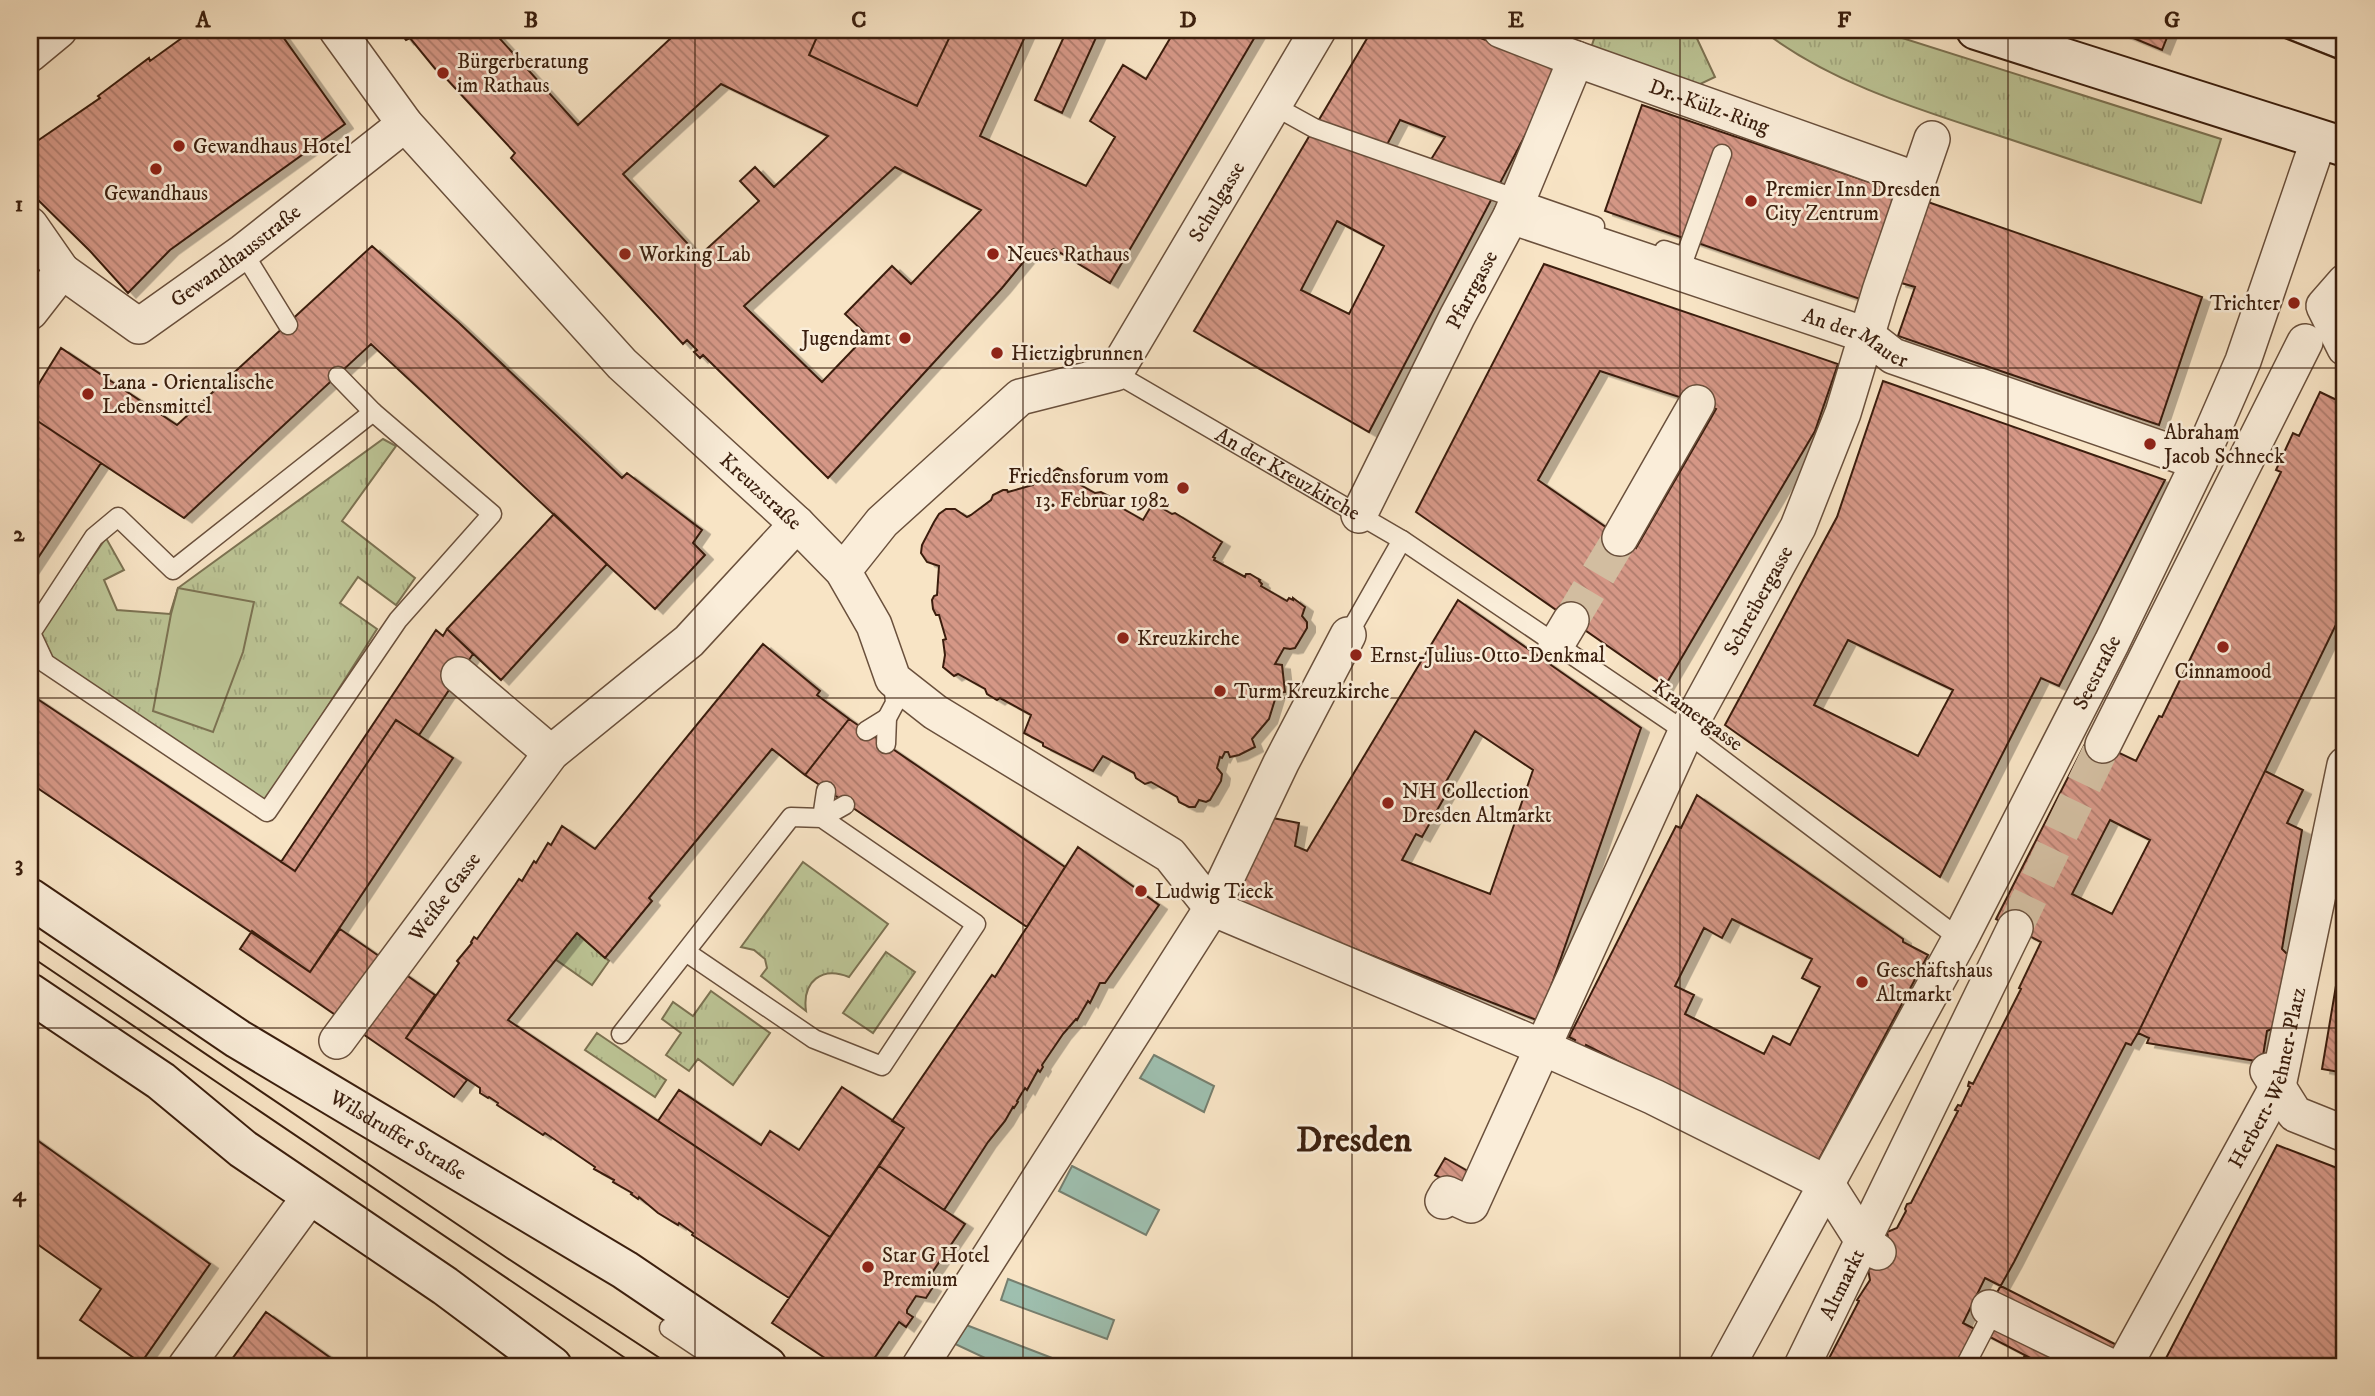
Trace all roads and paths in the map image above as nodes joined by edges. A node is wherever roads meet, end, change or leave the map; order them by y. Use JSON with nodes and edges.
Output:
{"nodes":[{"id":1,"x":59,"y":30,"type":"edge"},
{"id":2,"x":337,"y":30,"type":"edge"},
{"id":3,"x":1318,"y":30,"type":"edge"},
{"id":4,"x":1501,"y":30,"type":"edge"},
{"id":5,"x":1976,"y":30,"type":"edge"},
{"id":6,"x":2292,"y":30,"type":"edge"},
{"id":7,"x":2345,"y":51,"type":"edge"},
{"id":8,"x":30,"y":54,"type":"edge"},
{"id":9,"x":1576,"y":59,"type":"junction"},
{"id":10,"x":1274,"y":106,"type":"junction"},
{"id":11,"x":405,"y":124,"type":"junction"},
{"id":12,"x":1932,"y":139,"type":"dead end"},
{"id":13,"x":2332,"y":143,"type":"edge"},
{"id":14,"x":1722,"y":154,"type":"dead end"},
{"id":15,"x":1917,"y":180,"type":"junction"},
{"id":16,"x":1511,"y":216,"type":"junction"},
{"id":17,"x":30,"y":225,"type":"edge"},
{"id":18,"x":243,"y":251,"type":"junction"},
{"id":19,"x":62,"y":271,"type":"junction"},
{"id":20,"x":2345,"y":282,"type":"edge"},
{"id":21,"x":30,"y":312,"type":"edge"},
{"id":22,"x":288,"y":325,"type":"dead end"},
{"id":23,"x":2272,"y":329,"type":"dead end"},
{"id":24,"x":1866,"y":335,"type":"junction"},
{"id":25,"x":2305,"y":342,"type":"junction"},
{"id":26,"x":2345,"y":348,"type":"edge"},
{"id":27,"x":2345,"y":357,"type":"edge"},
{"id":28,"x":1115,"y":373,"type":"junction"},
{"id":29,"x":338,"y":376,"type":"dead end"},
{"id":30,"x":1697,"y":403,"type":"dead end"},
{"id":31,"x":373,"y":412,"type":"junction"},
{"id":32,"x":2199,"y":462,"type":"junction"},
{"id":33,"x":1359,"y":515,"type":"junction"},
{"id":34,"x":797,"y":524,"type":"junction"},
{"id":35,"x":1620,"y":538,"type":"tunnel mouth"},
{"id":36,"x":1402,"y":540,"type":"junction"},
{"id":37,"x":843,"y":571,"type":"junction"},
{"id":38,"x":1348,"y":635,"type":"joint"},
{"id":39,"x":460,"y":675,"type":"dead end"},
{"id":40,"x":893,"y":679,"type":"junction"},
{"id":41,"x":887,"y":718,"type":"junction"},
{"id":42,"x":866,"y":731,"type":"dead end"},
{"id":43,"x":1686,"y":732,"type":"junction"},
{"id":44,"x":886,"y":744,"type":"dead end"},
{"id":45,"x":2103,"y":746,"type":"tunnel mouth"},
{"id":46,"x":551,"y":753,"type":"junction"},
{"id":47,"x":2345,"y":765,"type":"edge"},
{"id":48,"x":826,"y":791,"type":"dead end"},
{"id":49,"x":845,"y":805,"type":"dead end"},
{"id":50,"x":822,"y":818,"type":"junction"},
{"id":51,"x":30,"y":898,"type":"edge"},
{"id":52,"x":1212,"y":908,"type":"junction"},
{"id":53,"x":2015,"y":928,"type":"tunnel mouth"},
{"id":54,"x":1960,"y":939,"type":"junction"},
{"id":55,"x":686,"y":953,"type":"junction"},
{"id":56,"x":30,"y":993,"type":"edge"},
{"id":57,"x":621,"y":1034,"type":"dead end"},
{"id":58,"x":337,"y":1041,"type":"dead end"},
{"id":59,"x":1544,"y":1048,"type":"junction"},
{"id":60,"x":2270,"y":1074,"type":"junction"},
{"id":61,"x":2345,"y":1134,"type":"edge"},
{"id":62,"x":1826,"y":1183,"type":"junction"},
{"id":63,"x":311,"y":1195,"type":"junction"},
{"id":64,"x":1441,"y":1205,"type":"dead end"},
{"id":65,"x":1871,"y":1247,"type":"junction"},
{"id":66,"x":1991,"y":1309,"type":"joint"},
{"id":67,"x":668,"y":1328,"type":"dead end"},
{"id":68,"x":186,"y":1366,"type":"edge"},
{"id":69,"x":552,"y":1366,"type":"edge"},
{"id":70,"x":726,"y":1366,"type":"edge"},
{"id":71,"x":767,"y":1366,"type":"edge"},
{"id":72,"x":920,"y":1366,"type":"edge"},
{"id":73,"x":1727,"y":1366,"type":"edge"},
{"id":74,"x":1802,"y":1366,"type":"edge"},
{"id":75,"x":1965,"y":1366,"type":"edge"},
{"id":76,"x":2109,"y":1366,"type":"edge"},
{"id":77,"x":2124,"y":1366,"type":"edge"}],
"edges":[{"from":1,"to":8,"type":"street"},
{"from":2,"to":11,"type":"street","name":"Kreuzstraße"},
{"from":3,"to":10,"type":"street","name":"Schulgasse"},
{"from":4,"to":9,"type":"street","name":"Dr.-Külz-Ring"},
{"from":5,"to":13,"type":"street"},
{"from":6,"to":7,"type":"lane"},
{"from":9,"to":15,"type":"street","name":"Dr.-Külz-Ring"},
{"from":9,"to":16,"type":"street","name":"Pfarrgasse"},
{"from":10,"to":14,"type":"lane"},
{"from":10,"to":28,"type":"street","name":"Schulgasse"},
{"from":11,"to":18,"type":"street","name":"Gewandhausstraße"},
{"from":11,"to":34,"type":"street","name":"Kreuzstraße"},
{"from":12,"to":15,"type":"street","name":"Schreibergasse"},
{"from":13,"to":32,"type":"street","name":"Seestraße"},
{"from":15,"to":24,"type":"street","name":"Schreibergasse"},
{"from":16,"to":24,"type":"street","name":"An der Mauer"},
{"from":16,"to":33,"type":"street","name":"Pfarrgasse"},
{"from":17,"to":19,"type":"street","name":"Gewandhausstraße"},
{"from":18,"to":19,"type":"street","name":"Gewandhausstraße"},
{"from":18,"to":22,"type":"lane"},
{"from":19,"to":21,"type":"street"},
{"from":20,"to":26,"type":"street"},
{"from":23,"to":25,"type":"street"},
{"from":24,"to":32,"type":"street","name":"An der Mauer"},
{"from":24,"to":43,"type":"street","name":"Schreibergasse"},
{"from":25,"to":27,"type":"street"},
{"from":25,"to":45,"type":"street","name":"Seestraße"},
{"from":28,"to":33,"type":"lane","name":"An der Kreuzkirche"},
{"from":28,"to":37,"type":"street"},
{"from":29,"to":31,"type":"lane"},
{"from":30,"to":35,"type":"street"},
{"from":31,"to":31,"type":"lane"},
{"from":32,"to":54,"type":"street","name":"Seestraße"},
{"from":33,"to":36,"type":"lane","name":"An der Kreuzkirche"},
{"from":34,"to":37,"type":"street","name":"Kreuzstraße"},
{"from":34,"to":46,"type":"street","name":"Weiße Gasse"},
{"from":36,"to":38,"type":"lane"},
{"from":36,"to":43,"type":"lane","name":"Kramergasse"},
{"from":37,"to":40,"type":"street","name":"Kreuzstraße"},
{"from":38,"to":52,"type":"street"},
{"from":39,"to":46,"type":"street"},
{"from":40,"to":41,"type":"lane"},
{"from":40,"to":52,"type":"street"},
{"from":41,"to":42,"type":"lane"},
{"from":41,"to":44,"type":"lane"},
{"from":43,"to":54,"type":"lane","name":"Kramergasse"},
{"from":43,"to":59,"type":"street","name":"Schreibergasse"},
{"from":46,"to":58,"type":"street","name":"Weiße Gasse"},
{"from":47,"to":60,"type":"street","name":"Herbert-Wehner-Platz"},
{"from":48,"to":50,"type":"lane"},
{"from":49,"to":50,"type":"lane"},
{"from":50,"to":55,"type":"lane"},
{"from":50,"to":55,"type":"lane"},
{"from":51,"to":71,"type":"street","name":"Wilsdruffer Straße"},
{"from":52,"to":59,"type":"street"},
{"from":52,"to":72,"type":"street"},
{"from":53,"to":65,"type":"street"},
{"from":54,"to":62,"type":"street","name":"Seestraße"},
{"from":55,"to":57,"type":"lane"},
{"from":56,"to":63,"type":"street"},
{"from":59,"to":62,"type":"street"},
{"from":59,"to":64,"type":"street","name":"Schreibergasse"},
{"from":60,"to":61,"type":"street"},
{"from":60,"to":77,"type":"street","name":"Herbert-Wehner-Platz"},
{"from":62,"to":65,"type":"street"},
{"from":62,"to":73,"type":"street","name":"Seestraße"},
{"from":63,"to":68,"type":"street"},
{"from":63,"to":69,"type":"street"},
{"from":65,"to":74,"type":"street","name":"Altmarkt"},
{"from":66,"to":75,"type":"lane"},
{"from":66,"to":76,"type":"street"},
{"from":67,"to":70,"type":"lane"}]}
